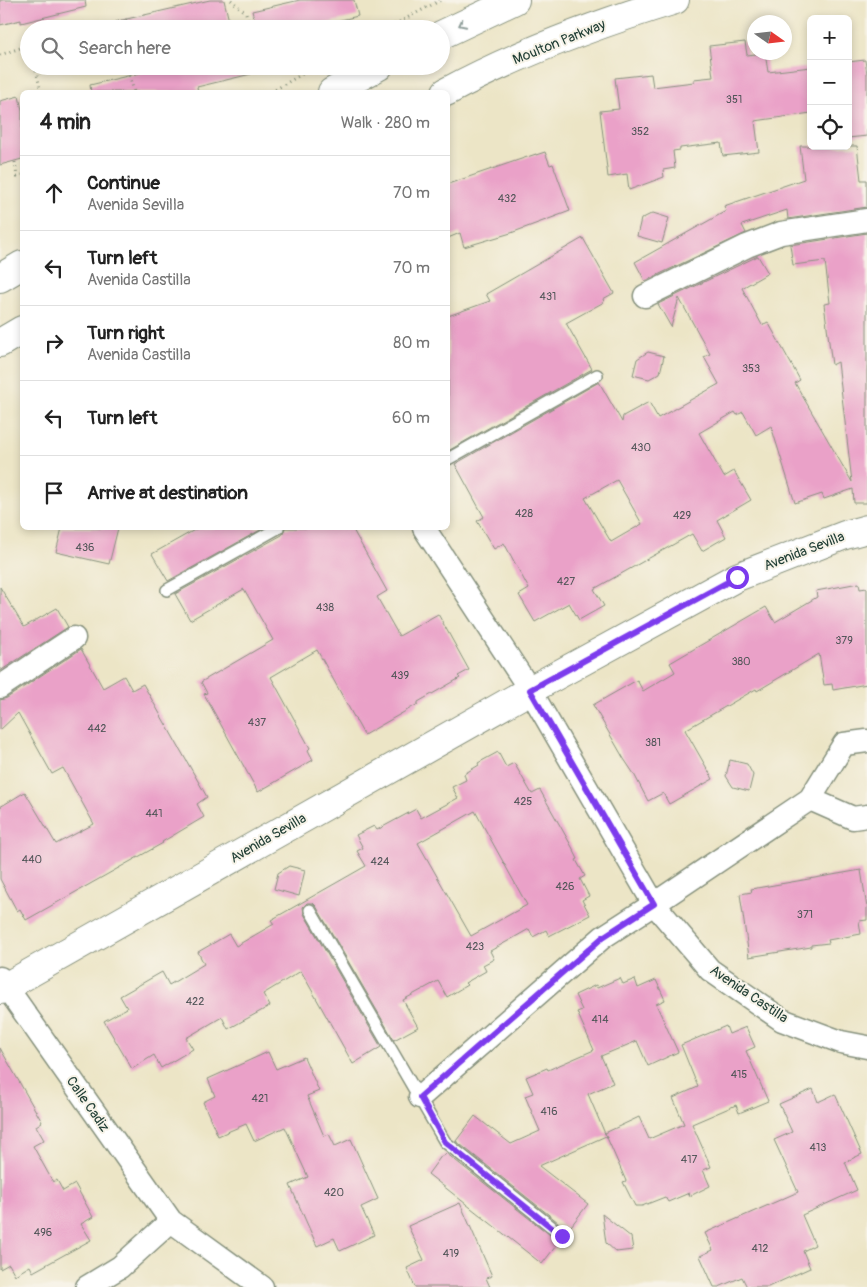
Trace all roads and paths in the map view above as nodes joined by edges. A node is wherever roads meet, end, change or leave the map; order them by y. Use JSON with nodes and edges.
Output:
{"nodes":[{"id":1,"x":231,"y":0,"type":"edge"},
{"id":2,"x":441,"y":0,"type":"edge"},
{"id":3,"x":515,"y":0,"type":"edge"},
{"id":4,"x":674,"y":0,"type":"edge"},
{"id":5,"x":247,"y":20,"type":"edge"},
{"id":6,"x":403,"y":20,"type":"edge"},
{"id":7,"x":450,"y":30,"type":"edge"},
{"id":8,"x":20,"y":48,"type":"edge"},
{"id":9,"x":0,"y":55,"type":"edge"},
{"id":10,"x":37,"y":75,"type":"edge"},
{"id":11,"x":129,"y":75,"type":"edge"},
{"id":12,"x":300,"y":75,"type":"edge"},
{"id":13,"x":363,"y":75,"type":"edge"},
{"id":14,"x":40,"y":90,"type":"edge"},
{"id":15,"x":133,"y":90,"type":"edge"},
{"id":16,"x":274,"y":90,"type":"edge"},
{"id":17,"x":336,"y":90,"type":"edge"},
{"id":18,"x":450,"y":90,"type":"edge"},
{"id":19,"x":14,"y":162,"type":"dead end"},
{"id":20,"x":20,"y":176,"type":"edge"},
{"id":21,"x":867,"y":220,"type":"edge"},
{"id":22,"x":20,"y":266,"type":"edge"},
{"id":23,"x":0,"y":278,"type":"edge"},
{"id":24,"x":645,"y":296,"type":"dead end"},
{"id":25,"x":20,"y":331,"type":"edge"},
{"id":26,"x":0,"y":343,"type":"edge"},
{"id":27,"x":597,"y":375,"type":"dead end"},
{"id":28,"x":450,"y":458,"type":"edge"},
{"id":29,"x":867,"y":529,"type":"edge"},
{"id":30,"x":274,"y":530,"type":"edge"},
{"id":31,"x":425,"y":530,"type":"edge"},
{"id":32,"x":167,"y":590,"type":"dead end"},
{"id":33,"x":74,"y":638,"type":"dead end"},
{"id":34,"x":0,"y":687,"type":"edge"},
{"id":35,"x":530,"y":690,"type":"junction"},
{"id":36,"x":867,"y":741,"type":"edge"},
{"id":37,"x":810,"y":799,"type":"junction"},
{"id":38,"x":867,"y":816,"type":"edge"},
{"id":39,"x":654,"y":904,"type":"junction"},
{"id":40,"x":310,"y":910,"type":"dead end"},
{"id":41,"x":2,"y":985,"type":"edge"},
{"id":42,"x":867,"y":1046,"type":"edge"},
{"id":43,"x":420,"y":1097,"type":"junction"},
{"id":44,"x":171,"y":1221,"type":"junction"},
{"id":45,"x":562,"y":1236,"type":"dead end"},
{"id":46,"x":87,"y":1287,"type":"edge"},
{"id":47,"x":262,"y":1287,"type":"edge"}],
"edges":[{"from":1,"to":5,"type":"path"},
{"from":2,"to":6,"type":"path"},
{"from":3,"to":7,"type":"street","one_way":true},
{"from":4,"to":18,"type":"street","name":"Moulton Parkway"},
{"from":8,"to":9,"type":"path"},
{"from":10,"to":14,"type":"path"},
{"from":11,"to":15,"type":"path"},
{"from":12,"to":16,"type":"path"},
{"from":13,"to":17,"type":"street"},
{"from":19,"to":20,"type":"path"},
{"from":21,"to":24,"type":"street"},
{"from":22,"to":23,"type":"street"},
{"from":25,"to":26,"type":"street"},
{"from":27,"to":28,"type":"lane"},
{"from":29,"to":35,"type":"street","name":"Avenida Sevilla"},
{"from":30,"to":32,"type":"lane"},
{"from":31,"to":35,"type":"street"},
{"from":33,"to":34,"type":"street"},
{"from":35,"to":39,"type":"street","name":"Avenida Castilla"},
{"from":35,"to":41,"type":"street","name":"Avenida Sevilla"},
{"from":36,"to":37,"type":"street"},
{"from":37,"to":38,"type":"street"},
{"from":37,"to":39,"type":"street"},
{"from":39,"to":42,"type":"street","name":"Avenida Castilla"},
{"from":39,"to":43,"type":"street"},
{"from":40,"to":43,"type":"lane"},
{"from":41,"to":44,"type":"street","name":"Calle Cadiz"},
{"from":43,"to":45,"type":"lane"},
{"from":44,"to":46,"type":"street"},
{"from":44,"to":47,"type":"street","name":"Calle Cadiz"}]}
